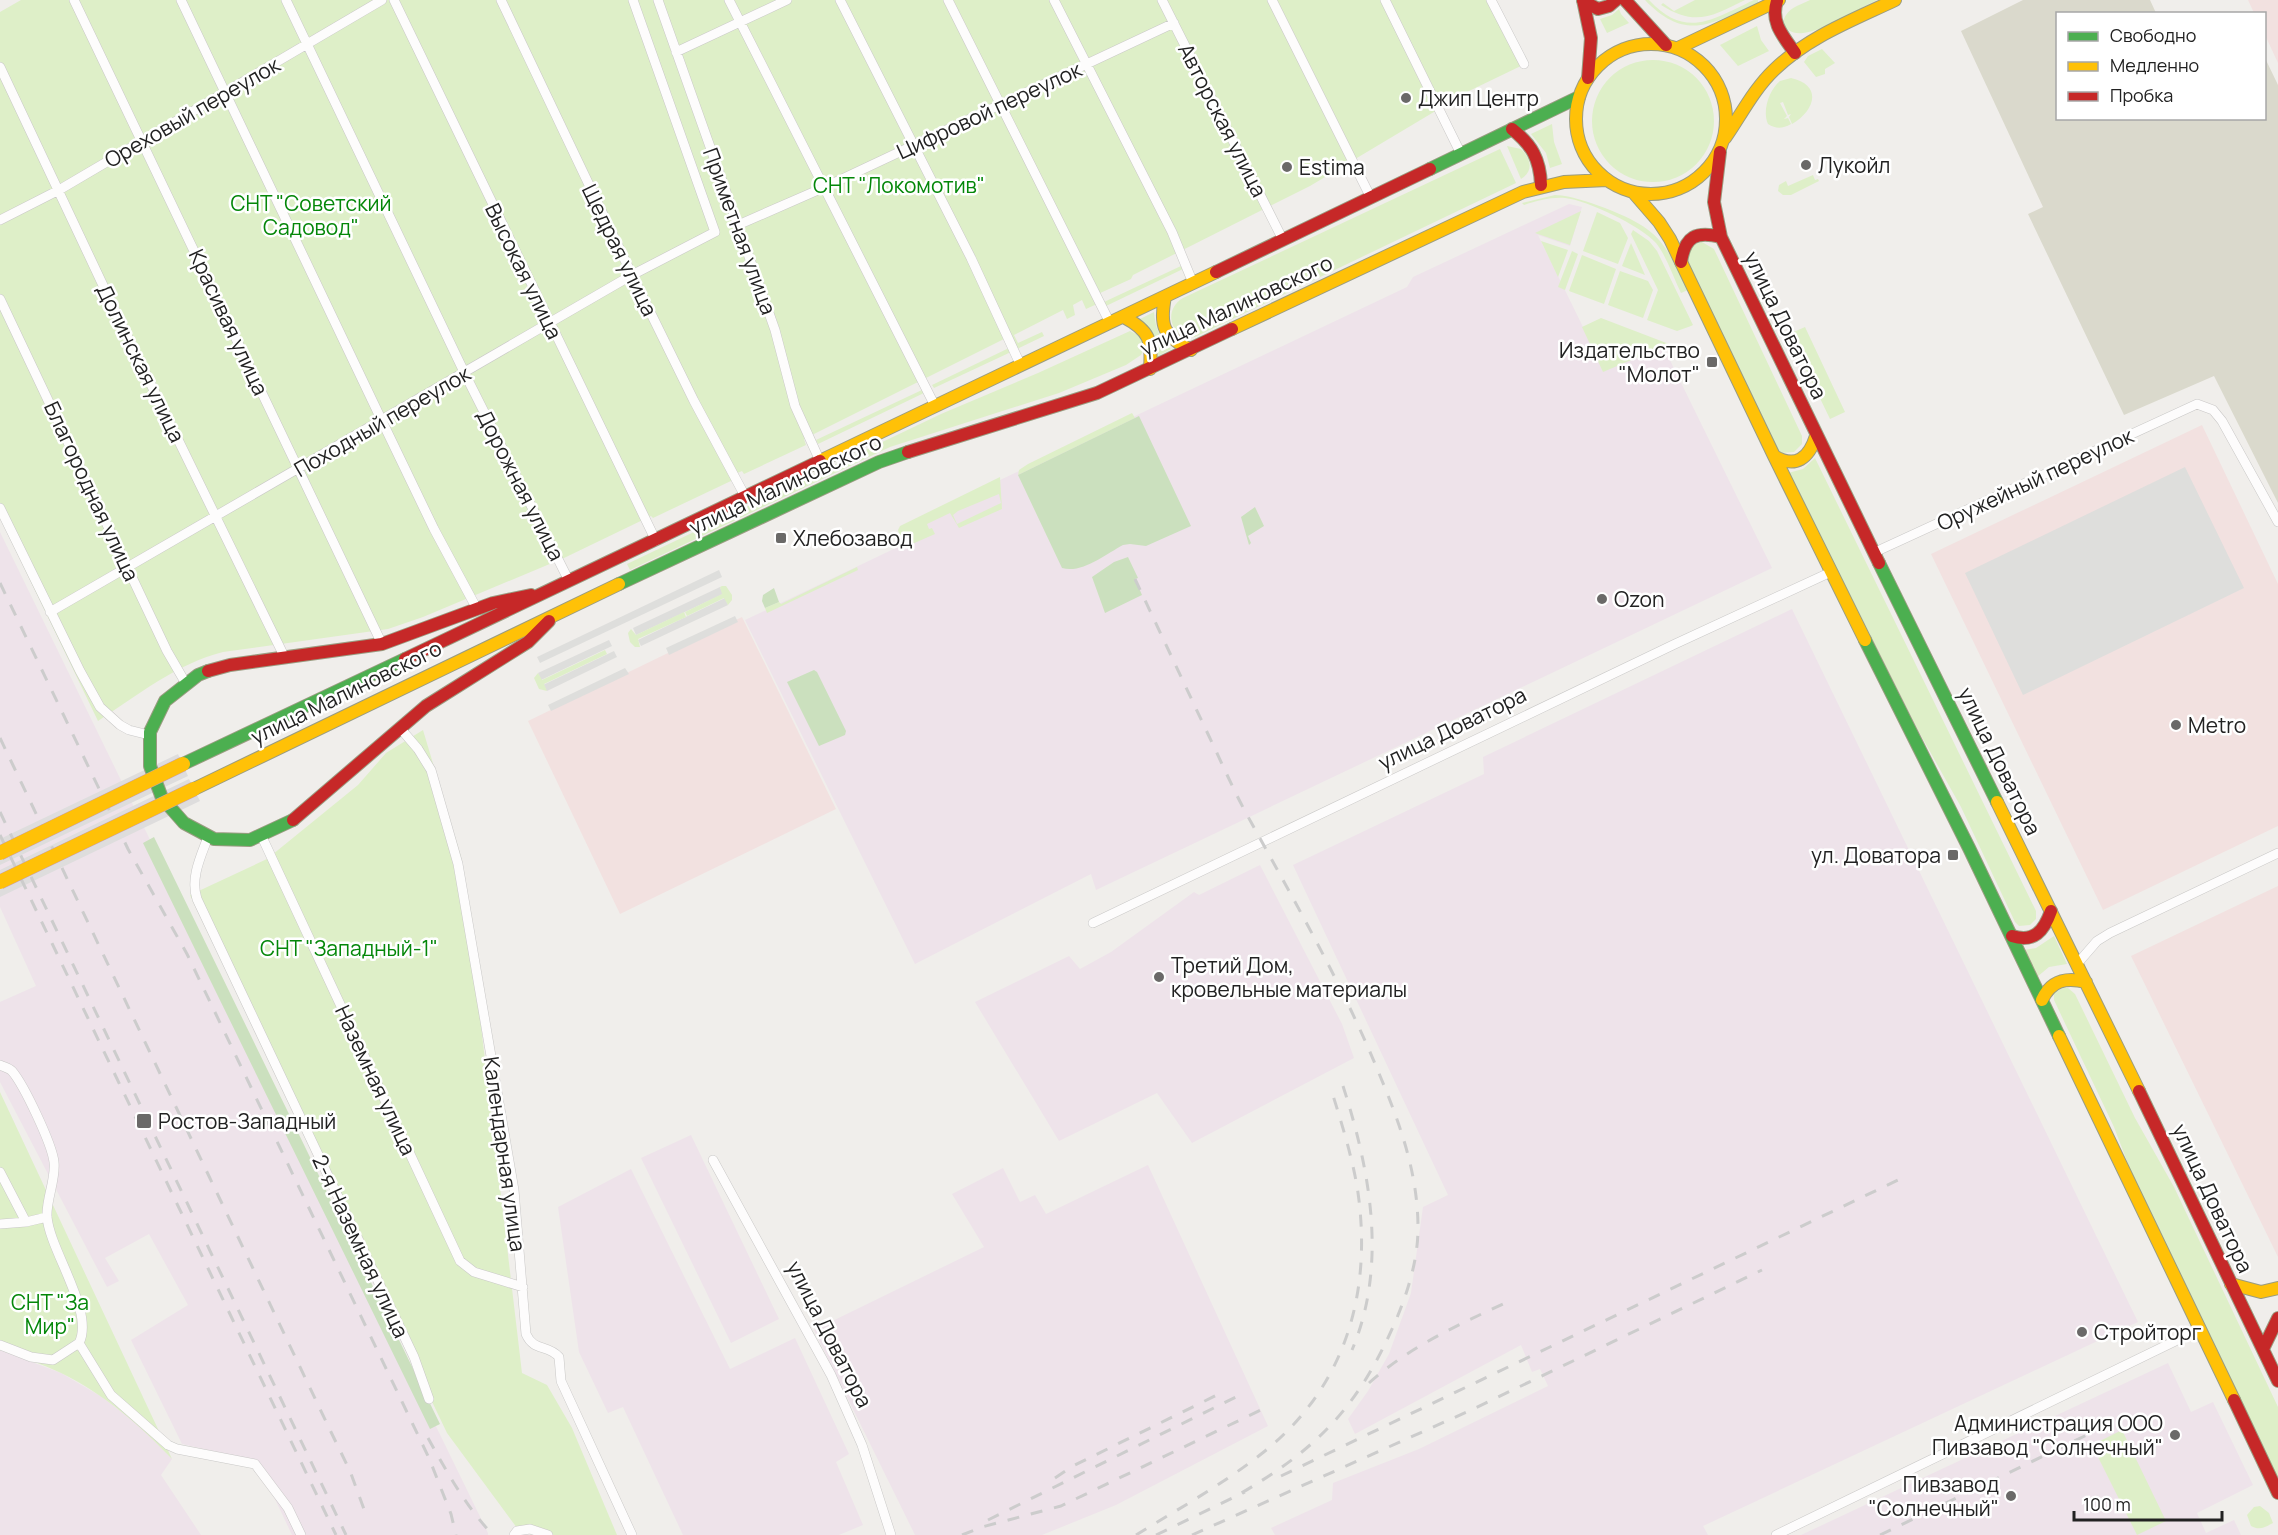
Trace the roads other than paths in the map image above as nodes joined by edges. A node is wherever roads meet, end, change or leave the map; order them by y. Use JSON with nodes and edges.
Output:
{"nodes":[{"id":1,"x":74,"y":0,"type":"edge"},
{"id":2,"x":181,"y":0,"type":"edge"},
{"id":3,"x":286,"y":0,"type":"edge"},
{"id":4,"x":382,"y":0,"type":"edge"},
{"id":5,"x":394,"y":0,"type":"edge"},
{"id":6,"x":501,"y":0,"type":"edge"},
{"id":7,"x":633,"y":0,"type":"edge"},
{"id":8,"x":658,"y":0,"type":"edge"},
{"id":9,"x":729,"y":0,"type":"edge"},
{"id":10,"x":787,"y":0,"type":"edge"},
{"id":11,"x":840,"y":0,"type":"edge"},
{"id":12,"x":948,"y":0,"type":"edge"},
{"id":13,"x":1054,"y":0,"type":"edge"},
{"id":14,"x":1162,"y":0,"type":"edge"},
{"id":15,"x":1272,"y":0,"type":"edge"},
{"id":16,"x":1385,"y":0,"type":"edge"},
{"id":17,"x":1491,"y":0,"type":"edge"},
{"id":18,"x":1616,"y":0,"type":"edge"},
{"id":19,"x":1625,"y":0,"type":"edge"},
{"id":20,"x":1778,"y":0,"type":"edge"},
{"id":21,"x":1895,"y":0,"type":"edge"},
{"id":22,"x":1583,"y":1,"type":"edge"},
{"id":23,"x":741,"y":22,"type":"junction"},
{"id":24,"x":1174,"y":23,"type":"junction"},
{"id":25,"x":306,"y":44,"type":"junction"},
{"id":26,"x":1672,"y":46,"type":"junction"},
{"id":27,"x":676,"y":52,"type":"junction"},
{"id":28,"x":1795,"y":53,"type":"junction"},
{"id":29,"x":1087,"y":64,"type":"junction"},
{"id":30,"x":1524,"y":64,"type":"dead end"},
{"id":31,"x":0,"y":67,"type":"edge"},
{"id":32,"x":1588,"y":78,"type":"junction"},
{"id":33,"x":225,"y":92,"type":"junction"},
{"id":34,"x":1580,"y":97,"type":"junction"},
{"id":35,"x":1001,"y":105,"type":"junction"},
{"id":36,"x":1512,"y":129,"type":"junction"},
{"id":37,"x":142,"y":140,"type":"junction"},
{"id":38,"x":913,"y":145,"type":"junction"},
{"id":39,"x":1722,"y":145,"type":"junction"},
{"id":40,"x":1461,"y":154,"type":"junction"},
{"id":41,"x":1607,"y":180,"type":"junction"},
{"id":42,"x":1541,"y":185,"type":"junction"},
{"id":43,"x":825,"y":187,"type":"junction"},
{"id":44,"x":59,"y":190,"type":"junction"},
{"id":45,"x":1633,"y":192,"type":"junction"},
{"id":46,"x":1371,"y":198,"type":"junction"},
{"id":47,"x":0,"y":220,"type":"edge"},
{"id":48,"x":738,"y":225,"type":"junction"},
{"id":49,"x":1720,"y":237,"type":"junction"},
{"id":50,"x":1283,"y":240,"type":"junction"},
{"id":51,"x":1681,"y":262,"type":"junction"},
{"id":52,"x":632,"y":275,"type":"junction"},
{"id":53,"x":1193,"y":283,"type":"junction"},
{"id":54,"x":1165,"y":297,"type":"junction"},
{"id":55,"x":0,"y":299,"type":"edge"},
{"id":56,"x":1124,"y":317,"type":"junction"},
{"id":57,"x":1110,"y":323,"type":"junction"},
{"id":58,"x":550,"y":324,"type":"junction"},
{"id":59,"x":1191,"y":350,"type":"junction"},
{"id":60,"x":1021,"y":366,"type":"junction"},
{"id":61,"x":1150,"y":369,"type":"junction"},
{"id":62,"x":465,"y":374,"type":"junction"},
{"id":63,"x":936,"y":406,"type":"junction"},
{"id":64,"x":382,"y":421,"type":"junction"},
{"id":65,"x":1816,"y":436,"type":"junction"},
{"id":66,"x":1774,"y":456,"type":"junction"},
{"id":67,"x":820,"y":461,"type":"junction"},
{"id":68,"x":298,"y":468,"type":"junction"},
{"id":69,"x":746,"y":498,"type":"junction"},
{"id":70,"x":0,"y":508,"type":"edge"},
{"id":71,"x":215,"y":518,"type":"junction"},
{"id":72,"x":2278,"y":522,"type":"edge"},
{"id":73,"x":656,"y":541,"type":"junction"},
{"id":74,"x":1873,"y":554,"type":"junction"},
{"id":75,"x":127,"y":567,"type":"junction"},
{"id":76,"x":1831,"y":572,"type":"junction"},
{"id":77,"x":569,"y":581,"type":"junction"},
{"id":78,"x":544,"y":594,"type":"junction"},
{"id":79,"x":477,"y":609,"type":"junction"},
{"id":80,"x":50,"y":612,"type":"junction"},
{"id":81,"x":555,"y":614,"type":"junction"},
{"id":82,"x":382,"y":644,"type":"junction"},
{"id":83,"x":285,"y":658,"type":"junction"},
{"id":84,"x":185,"y":682,"type":"junction"},
{"id":85,"x":400,"y":728,"type":"junction"},
{"id":86,"x":149,"y":735,"type":"junction"},
{"id":87,"x":208,"y":837,"type":"junction"},
{"id":88,"x":261,"y":837,"type":"junction"},
{"id":89,"x":0,"y":853,"type":"edge"},
{"id":90,"x":2278,"y":853,"type":"edge"},
{"id":91,"x":0,"y":882,"type":"edge"},
{"id":92,"x":2051,"y":911,"type":"junction"},
{"id":93,"x":1093,"y":923,"type":"dead end"},
{"id":94,"x":2012,"y":936,"type":"junction"},
{"id":95,"x":2077,"y":964,"type":"junction"},
{"id":96,"x":2086,"y":982,"type":"junction"},
{"id":97,"x":2042,"y":1000,"type":"junction"},
{"id":98,"x":0,"y":1065,"type":"edge"},
{"id":99,"x":713,"y":1160,"type":"dead end"},
{"id":100,"x":0,"y":1172,"type":"edge"},
{"id":101,"x":47,"y":1217,"type":"junction"},
{"id":102,"x":26,"y":1222,"type":"junction"},
{"id":103,"x":0,"y":1224,"type":"edge"},
{"id":104,"x":2231,"y":1284,"type":"junction"},
{"id":105,"x":523,"y":1287,"type":"junction"},
{"id":106,"x":2278,"y":1288,"type":"edge"},
{"id":107,"x":2278,"y":1318,"type":"edge"},
{"id":108,"x":2200,"y":1329,"type":"junction"},
{"id":109,"x":79,"y":1343,"type":"junction"},
{"id":110,"x":0,"y":1345,"type":"edge"},
{"id":111,"x":2263,"y":1349,"type":"junction"},
{"id":112,"x":2278,"y":1381,"type":"edge"},
{"id":113,"x":429,"y":1399,"type":"dead end"},
{"id":114,"x":2277,"y":1490,"type":"edge"},
{"id":115,"x":301,"y":1535,"type":"edge"},
{"id":116,"x":514,"y":1535,"type":"edge"},
{"id":117,"x":548,"y":1535,"type":"edge"},
{"id":118,"x":632,"y":1535,"type":"edge"},
{"id":119,"x":891,"y":1535,"type":"edge"},
{"id":120,"x":1776,"y":1535,"type":"edge"}],
"edges":[{"from":1,"to":37,"type":"street","name":"Красивая улица"},
{"from":2,"to":33,"type":"street"},
{"from":3,"to":25,"type":"street","name":"Дорожная улица"},
{"from":4,"to":25,"type":"street","name":"Ореховый переулок"},
{"from":5,"to":58,"type":"street","name":"Высокая улица"},
{"from":6,"to":52,"type":"street","name":"Щедрая улица"},
{"from":7,"to":52,"type":"street","name":"Походный переулок"},
{"from":8,"to":27,"type":"street","name":"Приметная улица"},
{"from":9,"to":23,"type":"street"},
{"from":10,"to":23,"type":"street"},
{"from":11,"to":38,"type":"street"},
{"from":12,"to":35,"type":"street"},
{"from":13,"to":29,"type":"street"},
{"from":14,"to":24,"type":"street","name":"Авторская улица"},
{"from":15,"to":46,"type":"street"},
{"from":16,"to":40,"type":"street"},
{"from":17,"to":30,"type":"street"},
{"from":18,"to":22,"type":"main road"},
{"from":19,"to":26,"type":"main road"},
{"from":20,"to":26,"type":"main road"},
{"from":20,"to":28,"type":"main road"},
{"from":21,"to":28,"type":"main road"},
{"from":22,"to":32,"type":"main road"},
{"from":23,"to":27,"type":"street"},
{"from":23,"to":43,"type":"street"},
{"from":24,"to":29,"type":"street","name":"Цифровой переулок"},
{"from":24,"to":50,"type":"street","name":"Авторская улица"},
{"from":25,"to":33,"type":"street","name":"Ореховый переулок"},
{"from":25,"to":62,"type":"street","name":"Дорожная улица"},
{"from":26,"to":32,"type":"main road"},
{"from":26,"to":39,"type":"main road"},
{"from":27,"to":48,"type":"street","name":"Приметная улица"},
{"from":28,"to":39,"type":"main road"},
{"from":29,"to":35,"type":"street","name":"Цифровой переулок"},
{"from":29,"to":53,"type":"street"},
{"from":31,"to":44,"type":"street","name":"Долинская улица"},
{"from":32,"to":34,"type":"main road"},
{"from":33,"to":37,"type":"street","name":"Ореховый переулок"},
{"from":33,"to":64,"type":"street"},
{"from":34,"to":36,"type":"main road","name":"улица Малиновского"},
{"from":34,"to":41,"type":"main road"},
{"from":35,"to":38,"type":"street","name":"Цифровой переулок"},
{"from":35,"to":57,"type":"street"},
{"from":36,"to":40,"type":"main road","name":"улица Малиновского"},
{"from":36,"to":42,"type":"main road"},
{"from":37,"to":44,"type":"street","name":"Ореховый переулок"},
{"from":37,"to":68,"type":"street","name":"Красивая улица"},
{"from":38,"to":43,"type":"street","name":"Цифровой переулок"},
{"from":38,"to":60,"type":"street"},
{"from":39,"to":45,"type":"main road"},
{"from":39,"to":49,"type":"main road","name":"улица Доватора"},
{"from":40,"to":46,"type":"main road","name":"улица Малиновского"},
{"from":41,"to":42,"type":"main road","name":"улица Малиновского"},
{"from":41,"to":45,"type":"main road"},
{"from":42,"to":59,"type":"main road","name":"улица Малиновского"},
{"from":43,"to":48,"type":"street","name":"Цифровой переулок"},
{"from":43,"to":63,"type":"street"},
{"from":44,"to":47,"type":"street","name":"Ореховый переулок"},
{"from":44,"to":71,"type":"street","name":"Долинская улица"},
{"from":45,"to":51,"type":"main road"},
{"from":46,"to":50,"type":"main road","name":"улица Малиновского"},
{"from":48,"to":67,"type":"street","name":"Приметная улица"},
{"from":49,"to":51,"type":"main road"},
{"from":49,"to":65,"type":"main road","name":"улица Доватора"},
{"from":50,"to":53,"type":"main road","name":"улица Малиновского"},
{"from":51,"to":66,"type":"main road"},
{"from":52,"to":58,"type":"street","name":"Походный переулок"},
{"from":52,"to":69,"type":"street","name":"Щедрая улица"},
{"from":53,"to":54,"type":"main road","name":"улица Малиновского"},
{"from":54,"to":56,"type":"main road","name":"улица Малиновского"},
{"from":54,"to":59,"type":"main road"},
{"from":55,"to":75,"type":"street","name":"Благородная улица"},
{"from":56,"to":57,"type":"main road","name":"улица Малиновского"},
{"from":56,"to":61,"type":"main road"},
{"from":57,"to":60,"type":"main road","name":"улица Малиновского"},
{"from":58,"to":62,"type":"street","name":"Походный переулок"},
{"from":58,"to":73,"type":"street","name":"Высокая улица"},
{"from":59,"to":61,"type":"main road","name":"улица Малиновского"},
{"from":60,"to":63,"type":"main road","name":"улица Малиновского"},
{"from":61,"to":81,"type":"main road","name":"улица Малиновского"},
{"from":62,"to":64,"type":"street","name":"Походный переулок"},
{"from":62,"to":77,"type":"street","name":"Дорожная улица"},
{"from":63,"to":67,"type":"main road","name":"улица Малиновского"},
{"from":64,"to":68,"type":"street","name":"Походный переулок"},
{"from":64,"to":79,"type":"street"},
{"from":65,"to":66,"type":"main road"},
{"from":65,"to":74,"type":"main road","name":"улица Доватора"},
{"from":66,"to":76,"type":"main road"},
{"from":67,"to":69,"type":"main road","name":"улица Малиновского"},
{"from":68,"to":71,"type":"street","name":"Походный переулок"},
{"from":68,"to":82,"type":"street","name":"Красивая улица"},
{"from":69,"to":73,"type":"main road","name":"улица Малиновского"},
{"from":70,"to":80,"type":"street"},
{"from":71,"to":75,"type":"street","name":"Походный переулок"},
{"from":71,"to":83,"type":"street","name":"Долинская улица"},
{"from":72,"to":74,"type":"street","name":"Оружейный переулок"},
{"from":73,"to":77,"type":"main road","name":"улица Малиновского"},
{"from":74,"to":92,"type":"main road","name":"улица Доватора"},
{"from":75,"to":80,"type":"street","name":"Походный переулок"},
{"from":75,"to":84,"type":"street","name":"Благородная улица"},
{"from":76,"to":93,"type":"street","name":"улица Доватора"},
{"from":76,"to":94,"type":"main road"},
{"from":77,"to":78,"type":"main road","name":"улица Малиновского"},
{"from":78,"to":79,"type":"main road"},
{"from":78,"to":89,"type":"main road","name":"улица Малиновского","bridge":true},
{"from":79,"to":82,"type":"main road"},
{"from":80,"to":86,"type":"street"},
{"from":81,"to":85,"type":"main road"},
{"from":81,"to":91,"type":"main road","name":"улица Малиновского","bridge":true},
{"from":82,"to":83,"type":"main road"},
{"from":83,"to":84,"type":"main road"},
{"from":84,"to":86,"type":"main road"},
{"from":85,"to":88,"type":"main road"},
{"from":85,"to":105,"type":"street","name":"Календарная улица"},
{"from":86,"to":87,"type":"main road"},
{"from":87,"to":88,"type":"main road"},
{"from":87,"to":113,"type":"street","name":"2-я Наземная улица"},
{"from":88,"to":105,"type":"street","name":"Наземная улица"},
{"from":90,"to":95,"type":"street"},
{"from":92,"to":94,"type":"main road"},
{"from":92,"to":95,"type":"main road","name":"улица Доватора"},
{"from":94,"to":97,"type":"main road"},
{"from":95,"to":96,"type":"main road","name":"улица Доватора"},
{"from":96,"to":97,"type":"main road"},
{"from":96,"to":104,"type":"main road","name":"улица Доватора"},
{"from":97,"to":108,"type":"main road"},
{"from":98,"to":101,"type":"street"},
{"from":99,"to":119,"type":"street","name":"улица Доватора"},
{"from":100,"to":102,"type":"street"},
{"from":101,"to":102,"type":"street"},
{"from":101,"to":109,"type":"street"},
{"from":102,"to":103,"type":"street"},
{"from":104,"to":106,"type":"main road"},
{"from":104,"to":111,"type":"main road","name":"улица Доватора"},
{"from":105,"to":118,"type":"street","name":"Календарная улица"},
{"from":107,"to":111,"type":"main road"},
{"from":108,"to":114,"type":"main road"},
{"from":108,"to":120,"type":"street"},
{"from":109,"to":110,"type":"street"},
{"from":109,"to":115,"type":"street"},
{"from":111,"to":112,"type":"main road","name":"улица Доватора"},
{"from":116,"to":117,"type":"street"}]}
